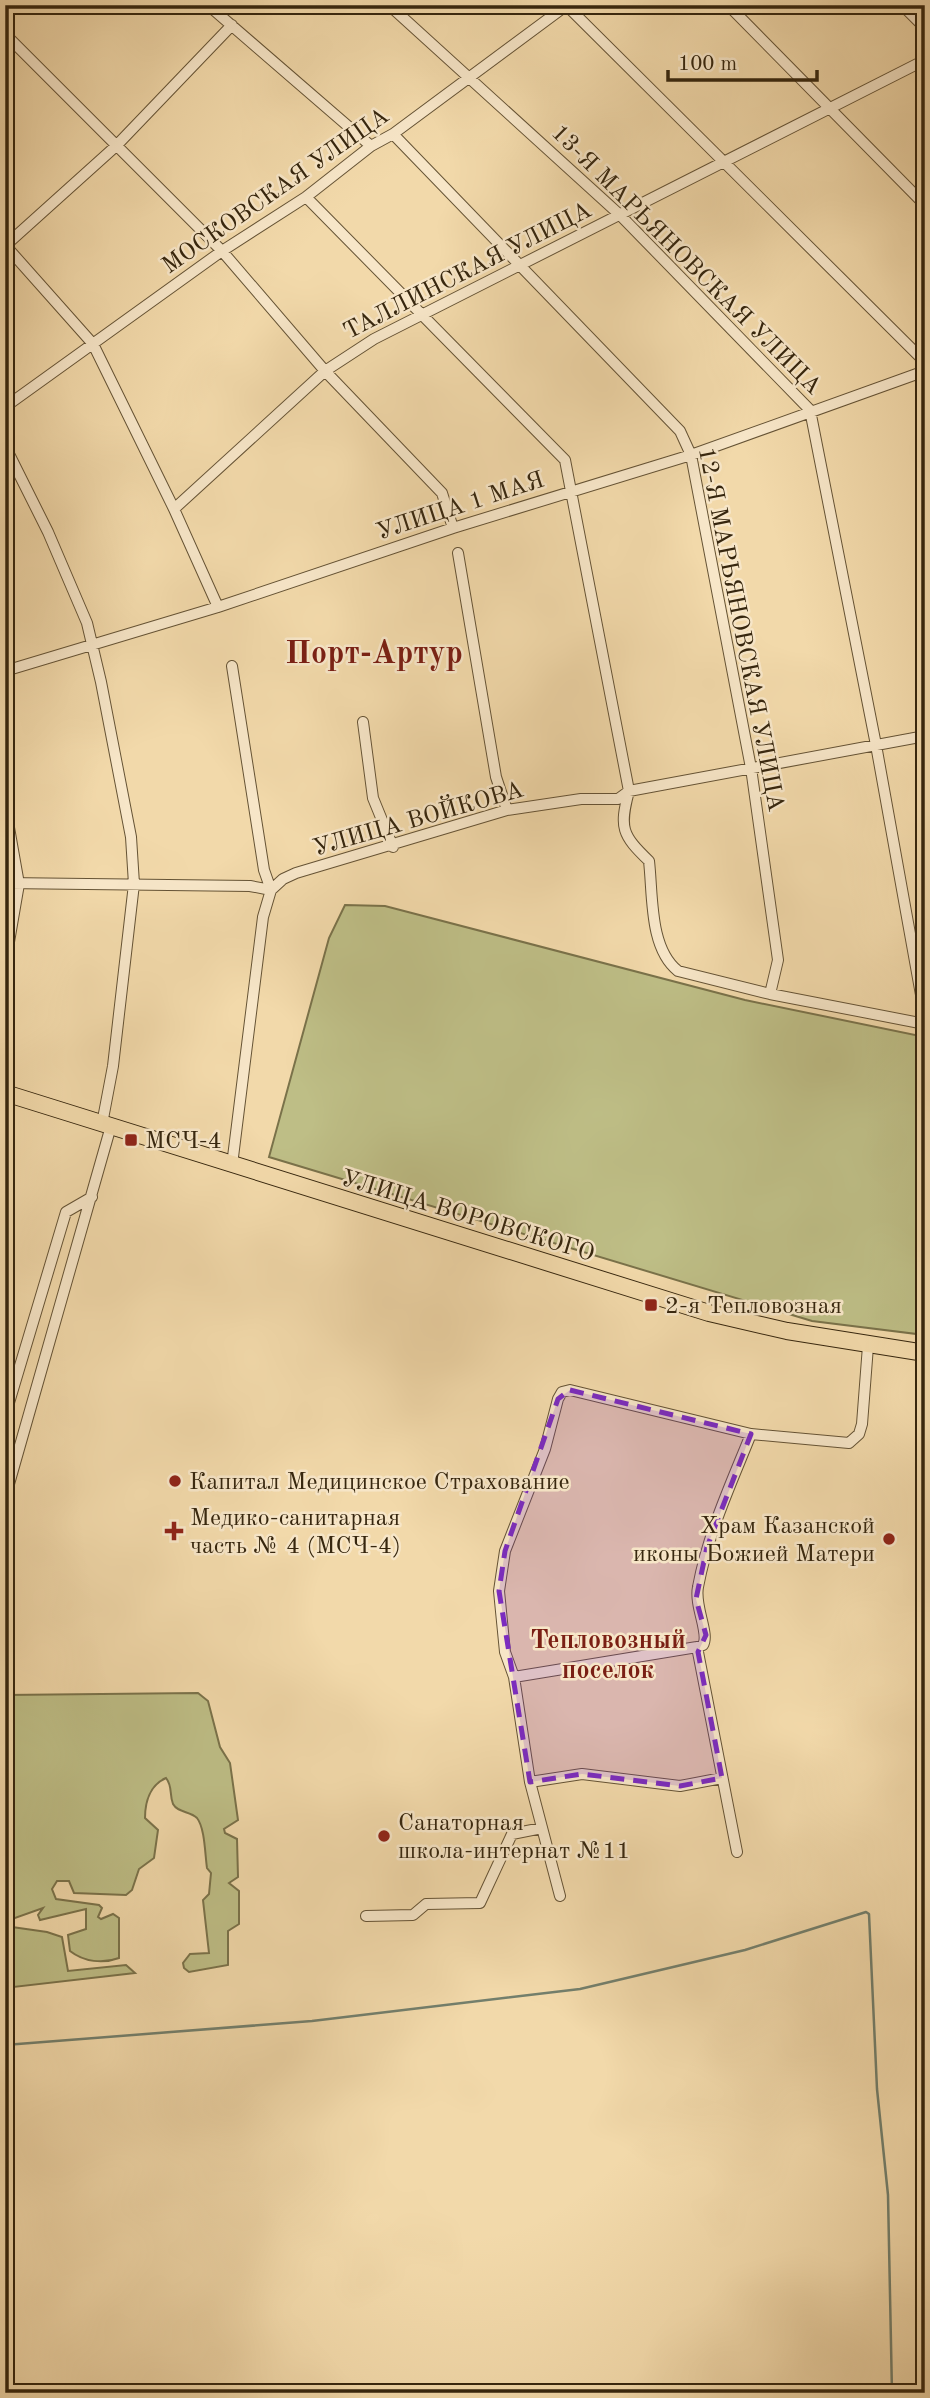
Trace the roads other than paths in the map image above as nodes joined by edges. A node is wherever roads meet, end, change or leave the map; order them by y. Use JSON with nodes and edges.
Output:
{"nodes":[{"id":1,"x":10,"y":5,"type":"edge"},
{"id":2,"x":208,"y":5,"type":"edge"},
{"id":3,"x":389,"y":5,"type":"edge"},
{"id":4,"x":566,"y":5,"type":"edge"},
{"id":5,"x":728,"y":5,"type":"edge"},
{"id":6,"x":902,"y":5,"type":"edge"},
{"id":7,"x":5,"y":11,"type":"edge"},
{"id":8,"x":232,"y":25,"type":"junction"},
{"id":9,"x":925,"y":29,"type":"edge"},
{"id":10,"x":5,"y":34,"type":"edge"},
{"id":11,"x":925,"y":60,"type":"edge"},
{"id":12,"x":470,"y":76,"type":"junction"},
{"id":13,"x":830,"y":110,"type":"junction"},
{"id":14,"x":393,"y":134,"type":"junction"},
{"id":15,"x":116,"y":146,"type":"junction"},
{"id":16,"x":371,"y":146,"type":"junction"},
{"id":17,"x":725,"y":164,"type":"junction"},
{"id":18,"x":306,"y":197,"type":"junction"},
{"id":19,"x":925,"y":205,"type":"edge"},
{"id":20,"x":620,"y":215,"type":"junction"},
{"id":21,"x":6,"y":245,"type":"edge"},
{"id":22,"x":222,"y":251,"type":"junction"},
{"id":23,"x":518,"y":267,"type":"junction"},
{"id":24,"x":420,"y":314,"type":"junction"},
{"id":25,"x":93,"y":344,"type":"junction"},
{"id":26,"x":925,"y":362,"type":"edge"},
{"id":27,"x":325,"y":371,"type":"junction"},
{"id":28,"x":925,"y":371,"type":"edge"},
{"id":29,"x":5,"y":407,"type":"edge"},
{"id":30,"x":810,"y":410,"type":"junction"},
{"id":31,"x":5,"y":446,"type":"edge"},
{"id":32,"x":691,"y":455,"type":"junction"},
{"id":33,"x":572,"y":492,"type":"junction"},
{"id":34,"x":174,"y":509,"type":"junction"},
{"id":35,"x":453,"y":528,"type":"junction"},
{"id":36,"x":458,"y":553,"type":"dead end"},
{"id":37,"x":218,"y":607,"type":"junction"},
{"id":38,"x":93,"y":645,"type":"junction"},
{"id":39,"x":232,"y":666,"type":"dead end"},
{"id":40,"x":5,"y":671,"type":"edge"},
{"id":41,"x":363,"y":722,"type":"dead end"},
{"id":42,"x":925,"y":736,"type":"edge"},
{"id":43,"x":876,"y":745,"type":"junction"},
{"id":44,"x":751,"y":768,"type":"junction"},
{"id":45,"x":629,"y":791,"type":"junction"},
{"id":46,"x":609,"y":800,"type":"junction"},
{"id":47,"x":5,"y":806,"type":"edge"},
{"id":48,"x":507,"y":810,"type":"junction"},
{"id":49,"x":622,"y":815,"type":"junction"},
{"id":50,"x":393,"y":847,"type":"junction"},
{"id":51,"x":5,"y":884,"type":"edge"},
{"id":52,"x":19,"y":884,"type":"junction"},
{"id":53,"x":134,"y":884,"type":"junction"},
{"id":54,"x":271,"y":890,"type":"junction"},
{"id":55,"x":5,"y":965,"type":"edge"},
{"id":56,"x":770,"y":994,"type":"junction"},
{"id":57,"x":925,"y":1017,"type":"edge"},
{"id":58,"x":925,"y":1024,"type":"edge"},
{"id":59,"x":5,"y":1093,"type":"edge"},
{"id":60,"x":107,"y":1125,"type":"junction"},
{"id":61,"x":232,"y":1165,"type":"junction"},
{"id":62,"x":92,"y":1196,"type":"junction"},
{"id":63,"x":869,"y":1346,"type":"junction"},
{"id":64,"x":925,"y":1353,"type":"edge"},
{"id":65,"x":5,"y":1416,"type":"edge"},
{"id":66,"x":751,"y":1434,"type":"junction"},
{"id":67,"x":5,"y":1498,"type":"edge"},
{"id":68,"x":697,"y":1647,"type":"junction"},
{"id":69,"x":513,"y":1677,"type":"junction"},
{"id":70,"x":722,"y":1778,"type":"junction"},
{"id":71,"x":530,"y":1782,"type":"junction"},
{"id":72,"x":542,"y":1828,"type":"junction"},
{"id":73,"x":737,"y":1852,"type":"dead end"},
{"id":74,"x":560,"y":1896,"type":"dead end"},
{"id":75,"x":366,"y":1916,"type":"dead end"}],
"edges":[{"from":1,"to":7,"type":"street"},
{"from":2,"to":8,"type":"street"},
{"from":3,"to":12,"type":"street","name":"13-Я МАРЬЯНОВСКАЯ УЛИЦА"},
{"from":4,"to":12,"type":"street","name":"МОСКОВСКАЯ УЛИЦА"},
{"from":4,"to":17,"type":"street"},
{"from":5,"to":13,"type":"street"},
{"from":6,"to":9,"type":"street"},
{"from":8,"to":15,"type":"street"},
{"from":8,"to":16,"type":"street"},
{"from":10,"to":15,"type":"street"},
{"from":11,"to":13,"type":"street","name":"ТАЛЛИНСКАЯ УЛИЦА"},
{"from":12,"to":14,"type":"street","name":"МОСКОВСКАЯ УЛИЦА"},
{"from":12,"to":20,"type":"street","name":"13-Я МАРЬЯНОВСКАЯ УЛИЦА"},
{"from":13,"to":17,"type":"street","name":"ТАЛЛИНСКАЯ УЛИЦА"},
{"from":13,"to":19,"type":"street"},
{"from":14,"to":16,"type":"street","name":"МОСКОВСКАЯ УЛИЦА"},
{"from":14,"to":23,"type":"street","name":"12-Я МАРЬЯНОВСКАЯ УЛИЦА"},
{"from":15,"to":21,"type":"street"},
{"from":15,"to":22,"type":"street"},
{"from":16,"to":18,"type":"street","name":"МОСКОВСКАЯ УЛИЦА"},
{"from":17,"to":20,"type":"street","name":"ТАЛЛИНСКАЯ УЛИЦА"},
{"from":17,"to":26,"type":"street"},
{"from":18,"to":22,"type":"street","name":"МОСКОВСКАЯ УЛИЦА"},
{"from":18,"to":24,"type":"street"},
{"from":20,"to":23,"type":"street","name":"ТАЛЛИНСКАЯ УЛИЦА"},
{"from":20,"to":30,"type":"street","name":"13-Я МАРЬЯНОВСКАЯ УЛИЦА"},
{"from":21,"to":25,"type":"street"},
{"from":22,"to":25,"type":"street","name":"МОСКОВСКАЯ УЛИЦА"},
{"from":22,"to":27,"type":"street"},
{"from":23,"to":24,"type":"street","name":"ТАЛЛИНСКАЯ УЛИЦА"},
{"from":23,"to":32,"type":"street","name":"12-Я МАРЬЯНОВСКАЯ УЛИЦА"},
{"from":24,"to":27,"type":"street","name":"ТАЛЛИНСКАЯ УЛИЦА"},
{"from":24,"to":33,"type":"street"},
{"from":25,"to":29,"type":"street","name":"МОСКОВСКАЯ УЛИЦА"},
{"from":25,"to":34,"type":"street"},
{"from":27,"to":34,"type":"street","name":"ТАЛЛИНСКАЯ УЛИЦА"},
{"from":27,"to":35,"type":"street"},
{"from":28,"to":30,"type":"street","name":"УЛИЦА 1 МАЯ"},
{"from":30,"to":32,"type":"street","name":"УЛИЦА 1 МАЯ"},
{"from":30,"to":43,"type":"street","name":"13-Я МАРЬЯНОВСКАЯ УЛИЦА"},
{"from":31,"to":38,"type":"street"},
{"from":32,"to":33,"type":"street","name":"УЛИЦА 1 МАЯ"},
{"from":32,"to":44,"type":"street","name":"12-Я МАРЬЯНОВСКАЯ УЛИЦА"},
{"from":33,"to":35,"type":"street","name":"УЛИЦА 1 МАЯ"},
{"from":33,"to":45,"type":"street"},
{"from":34,"to":37,"type":"street"},
{"from":35,"to":37,"type":"street","name":"УЛИЦА 1 МАЯ"},
{"from":36,"to":48,"type":"street"},
{"from":37,"to":38,"type":"street","name":"УЛИЦА 1 МАЯ"},
{"from":38,"to":40,"type":"street","name":"УЛИЦА 1 МАЯ"},
{"from":38,"to":53,"type":"street"},
{"from":39,"to":54,"type":"street"},
{"from":41,"to":50,"type":"street"},
{"from":42,"to":43,"type":"street","name":"УЛИЦА ВОЙКОВА"},
{"from":43,"to":44,"type":"street","name":"УЛИЦА ВОЙКОВА"},
{"from":43,"to":57,"type":"street","name":"13-Я МАРЬЯНОВСКАЯ УЛИЦА"},
{"from":44,"to":45,"type":"street","name":"УЛИЦА ВОЙКОВА"},
{"from":44,"to":56,"type":"street","name":"12-Я МАРЬЯНОВСКАЯ УЛИЦА"},
{"from":45,"to":46,"type":"street","name":"УЛИЦА ВОЙКОВА"},
{"from":45,"to":49,"type":"street"},
{"from":46,"to":48,"type":"street","name":"УЛИЦА ВОЙКОВА"},
{"from":46,"to":49,"type":"street"},
{"from":47,"to":52,"type":"street"},
{"from":48,"to":50,"type":"street","name":"УЛИЦА ВОЙКОВА"},
{"from":49,"to":56,"type":"street"},
{"from":50,"to":54,"type":"street","name":"УЛИЦА ВОЙКОВА"},
{"from":51,"to":52,"type":"street"},
{"from":52,"to":53,"type":"street"},
{"from":52,"to":55,"type":"street"},
{"from":53,"to":54,"type":"street"},
{"from":53,"to":60,"type":"street"},
{"from":54,"to":61,"type":"street"},
{"from":56,"to":58,"type":"street"},
{"from":59,"to":60,"type":"main road","name":"УЛИЦА ВОРОВСКОГО"},
{"from":60,"to":61,"type":"main road","name":"УЛИЦА ВОРОВСКОГО"},
{"from":60,"to":62,"type":"street"},
{"from":61,"to":63,"type":"main road","name":"УЛИЦА ВОРОВСКОГО"},
{"from":62,"to":65,"type":"street"},
{"from":62,"to":67,"type":"street"},
{"from":63,"to":64,"type":"main road","name":"УЛИЦА ВОРОВСКОГО"},
{"from":63,"to":66,"type":"street"},
{"from":66,"to":68,"type":"street"},
{"from":66,"to":69,"type":"street"},
{"from":68,"to":69,"type":"street"},
{"from":68,"to":70,"type":"street"},
{"from":69,"to":71,"type":"street"},
{"from":70,"to":71,"type":"street"},
{"from":70,"to":73,"type":"street"},
{"from":71,"to":72,"type":"street"},
{"from":72,"to":74,"type":"street"},
{"from":72,"to":75,"type":"street"}]}
